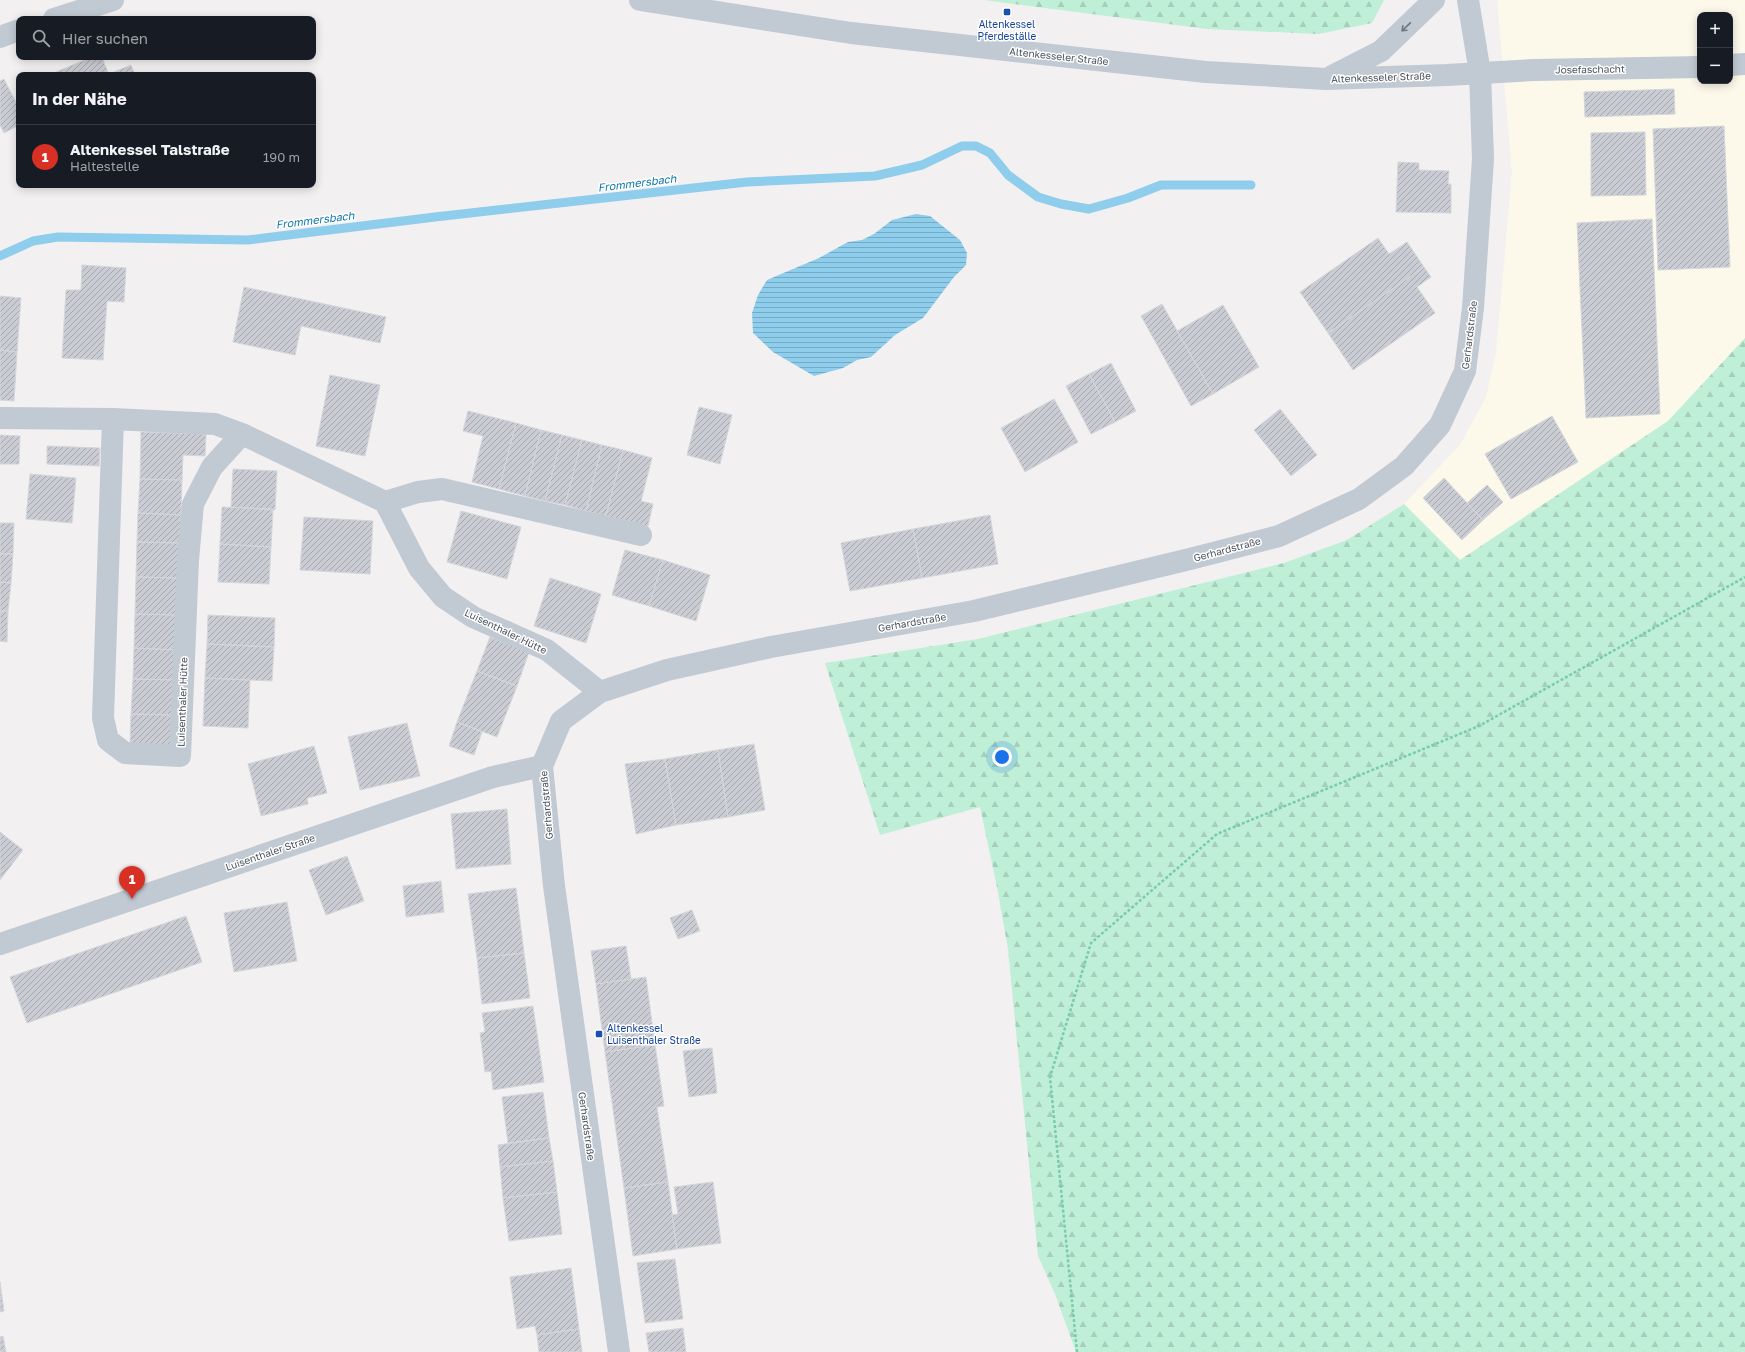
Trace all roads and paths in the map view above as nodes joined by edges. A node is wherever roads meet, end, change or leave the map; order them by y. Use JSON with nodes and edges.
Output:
{"nodes":[{"id":1,"x":640,"y":0,"type":"edge"},
{"id":2,"x":1434,"y":0,"type":"edge"},
{"id":3,"x":1468,"y":0,"type":"edge"},
{"id":4,"x":108,"y":1,"type":"edge"},
{"id":5,"x":63,"y":16,"type":"edge"},
{"id":6,"x":16,"y":31,"type":"edge"},
{"id":7,"x":0,"y":37,"type":"edge"},
{"id":8,"x":1745,"y":64,"type":"edge"},
{"id":9,"x":1733,"y":65,"type":"edge"},
{"id":10,"x":1697,"y":67,"type":"edge"},
{"id":11,"x":1480,"y":73,"type":"junction"},
{"id":12,"x":1326,"y":79,"type":"junction"},
{"id":13,"x":0,"y":418,"type":"edge"},
{"id":14,"x":113,"y":419,"type":"junction"},
{"id":15,"x":242,"y":434,"type":"junction"},
{"id":16,"x":385,"y":502,"type":"junction"},
{"id":17,"x":641,"y":535,"type":"dead end"},
{"id":18,"x":1745,"y":577,"type":"edge"},
{"id":19,"x":600,"y":692,"type":"junction"},
{"id":20,"x":542,"y":766,"type":"junction"},
{"id":21,"x":0,"y":944,"type":"edge"},
{"id":22,"x":619,"y":1352,"type":"edge"},
{"id":23,"x":1077,"y":1352,"type":"edge"}],
"edges":[{"from":1,"to":12,"type":"street","name":"Altenkesseler Straße"},
{"from":2,"to":12,"type":"street","one_way":true},
{"from":3,"to":11,"type":"street","name":"Gerhardstraße"},
{"from":4,"to":5,"type":"street"},
{"from":6,"to":7,"type":"street"},
{"from":8,"to":9,"type":"street"},
{"from":10,"to":11,"type":"street","name":"Josefaschacht"},
{"from":11,"to":12,"type":"street","name":"Altenkesseler Straße"},
{"from":11,"to":19,"type":"street","name":"Gerhardstraße"},
{"from":13,"to":14,"type":"street"},
{"from":14,"to":15,"type":"street"},
{"from":14,"to":15,"type":"street","name":"Luisenthaler Hütte"},
{"from":15,"to":16,"type":"street"},
{"from":16,"to":17,"type":"street"},
{"from":16,"to":19,"type":"street","name":"Luisenthaler Hütte"},
{"from":18,"to":23,"type":"path"},
{"from":19,"to":20,"type":"street","name":"Gerhardstraße"},
{"from":20,"to":21,"type":"street","name":"Luisenthaler Straße"},
{"from":20,"to":22,"type":"street","name":"Gerhardstraße"}]}
